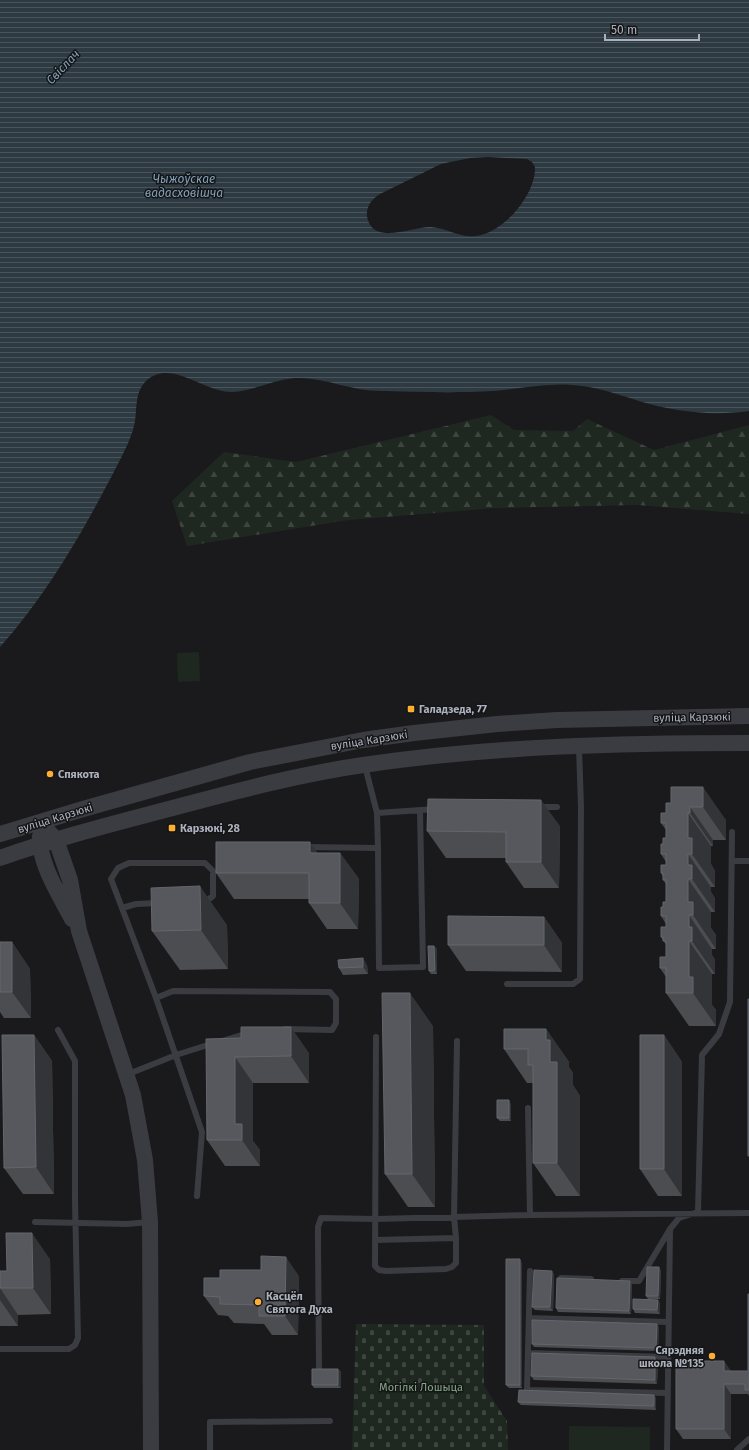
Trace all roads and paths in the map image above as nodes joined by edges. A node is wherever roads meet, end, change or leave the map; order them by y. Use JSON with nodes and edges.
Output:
{"nodes":[{"id":1,"x":749,"y":716,"type":"edge"},
{"id":2,"x":749,"y":743,"type":"edge"},
{"id":3,"x":579,"y":746,"type":"junction"},
{"id":4,"x":365,"y":765,"type":"junction"},
{"id":5,"x":534,"y":807,"type":"edge"},
{"id":6,"x":557,"y":807,"type":"dead end"},
{"id":7,"x":443,"y":809,"type":"edge"},
{"id":8,"x":420,"y":810,"type":"junction"},
{"id":9,"x":377,"y":812,"type":"junction"},
{"id":10,"x":40,"y":822,"type":"junction"},
{"id":11,"x":732,"y":832,"type":"dead end"},
{"id":12,"x":0,"y":834,"type":"edge"},
{"id":13,"x":56,"y":840,"type":"junction"},
{"id":14,"x":39,"y":846,"type":"junction"},
{"id":15,"x":300,"y":847,"type":"edge"},
{"id":16,"x":378,"y":848,"type":"junction"},
{"id":17,"x":0,"y":858,"type":"edge"},
{"id":18,"x":732,"y":861,"type":"junction"},
{"id":19,"x":749,"y":861,"type":"edge"},
{"id":20,"x":190,"y":902,"type":"edge"},
{"id":21,"x":169,"y":903,"type":"edge"},
{"id":22,"x":122,"y":908,"type":"junction"},
{"id":23,"x":79,"y":930,"type":"junction"},
{"id":24,"x":507,"y":984,"type":"dead end"},
{"id":25,"x":156,"y":998,"type":"junction"},
{"id":26,"x":281,"y":1029,"type":"edge"},
{"id":27,"x":58,"y":1030,"type":"dead end"},
{"id":28,"x":252,"y":1031,"type":"edge"},
{"id":29,"x":376,"y":1036,"type":"dead end"},
{"id":30,"x":457,"y":1041,"type":"dead end"},
{"id":31,"x":176,"y":1055,"type":"junction"},
{"id":32,"x":126,"y":1075,"type":"junction"},
{"id":33,"x":528,"y":1108,"type":"dead end"},
{"id":34,"x":197,"y":1196,"type":"dead end"},
{"id":35,"x":698,"y":1212,"type":"junction"},
{"id":36,"x":749,"y":1213,"type":"edge"},
{"id":37,"x":530,"y":1215,"type":"junction"},
{"id":38,"x":454,"y":1216,"type":"junction"},
{"id":39,"x":376,"y":1219,"type":"junction"},
{"id":40,"x":35,"y":1222,"type":"dead end"},
{"id":41,"x":76,"y":1222,"type":"junction"},
{"id":42,"x":150,"y":1222,"type":"junction"},
{"id":43,"x":670,"y":1229,"type":"junction"},
{"id":44,"x":456,"y":1238,"type":"junction"},
{"id":45,"x":376,"y":1240,"type":"junction"},
{"id":46,"x":530,"y":1271,"type":"dead end"},
{"id":47,"x":561,"y":1278,"type":"edge"},
{"id":48,"x":600,"y":1280,"type":"edge"},
{"id":49,"x":616,"y":1280,"type":"edge"},
{"id":50,"x":529,"y":1318,"type":"junction"},
{"id":51,"x":668,"y":1322,"type":"junction"},
{"id":52,"x":0,"y":1349,"type":"edge"},
{"id":53,"x":528,"y":1353,"type":"junction"},
{"id":54,"x":668,"y":1357,"type":"junction"},
{"id":55,"x":319,"y":1367,"type":"edge"},
{"id":56,"x":667,"y":1393,"type":"junction"},
{"id":57,"x":330,"y":1421,"type":"dead end"},
{"id":58,"x":749,"y":1439,"type":"edge"},
{"id":59,"x":151,"y":1450,"type":"edge"},
{"id":60,"x":210,"y":1450,"type":"edge"},
{"id":61,"x":667,"y":1450,"type":"edge"},
{"id":62,"x":737,"y":1450,"type":"edge"}],
"edges":[{"from":1,"to":10,"type":"street","name":"вуліца Карзюкі"},
{"from":2,"to":3,"type":"street","name":"вуліца Карзюкі"},
{"from":3,"to":4,"type":"street","name":"вуліца Карзюкі"},
{"from":3,"to":24,"type":"lane"},
{"from":4,"to":9,"type":"lane"},
{"from":4,"to":13,"type":"street","name":"вуліца Карзюкі"},
{"from":5,"to":6,"type":"lane"},
{"from":7,"to":8,"type":"lane"},
{"from":8,"to":9,"type":"lane"},
{"from":8,"to":16,"type":"lane"},
{"from":9,"to":16,"type":"lane"},
{"from":10,"to":12,"type":"street","name":"вуліца Карзюкі"},
{"from":10,"to":13,"type":"street"},
{"from":10,"to":14,"type":"street"},
{"from":11,"to":18,"type":"lane"},
{"from":13,"to":14,"type":"street","name":"вуліца Карзюкі"},
{"from":13,"to":23,"type":"street"},
{"from":14,"to":17,"type":"street","name":"вуліца Карзюкі"},
{"from":14,"to":23,"type":"street"},
{"from":15,"to":16,"type":"lane"},
{"from":18,"to":19,"type":"lane"},
{"from":18,"to":35,"type":"lane"},
{"from":20,"to":22,"type":"lane"},
{"from":21,"to":22,"type":"lane"},
{"from":22,"to":25,"type":"lane"},
{"from":23,"to":32,"type":"street"},
{"from":25,"to":26,"type":"lane"},
{"from":25,"to":31,"type":"lane"},
{"from":27,"to":41,"type":"lane"},
{"from":28,"to":31,"type":"lane"},
{"from":29,"to":39,"type":"lane"},
{"from":30,"to":38,"type":"lane"},
{"from":31,"to":32,"type":"lane"},
{"from":31,"to":34,"type":"lane"},
{"from":32,"to":42,"type":"street"},
{"from":33,"to":37,"type":"lane"},
{"from":35,"to":36,"type":"lane"},
{"from":35,"to":37,"type":"lane"},
{"from":35,"to":43,"type":"lane"},
{"from":37,"to":38,"type":"lane"},
{"from":38,"to":39,"type":"lane"},
{"from":38,"to":44,"type":"lane"},
{"from":39,"to":45,"type":"lane"},
{"from":39,"to":55,"type":"lane"},
{"from":40,"to":41,"type":"lane"},
{"from":41,"to":42,"type":"lane"},
{"from":41,"to":52,"type":"lane"},
{"from":42,"to":59,"type":"street"},
{"from":43,"to":49,"type":"lane"},
{"from":43,"to":51,"type":"lane"},
{"from":44,"to":45,"type":"lane"},
{"from":44,"to":45,"type":"lane"},
{"from":46,"to":50,"type":"lane"},
{"from":47,"to":48,"type":"lane"},
{"from":50,"to":51,"type":"lane"},
{"from":50,"to":53,"type":"lane"},
{"from":51,"to":54,"type":"lane"},
{"from":53,"to":54,"type":"lane"},
{"from":53,"to":56,"type":"lane"},
{"from":54,"to":56,"type":"lane"},
{"from":56,"to":61,"type":"lane"},
{"from":57,"to":60,"type":"lane"},
{"from":58,"to":62,"type":"lane"}]}
